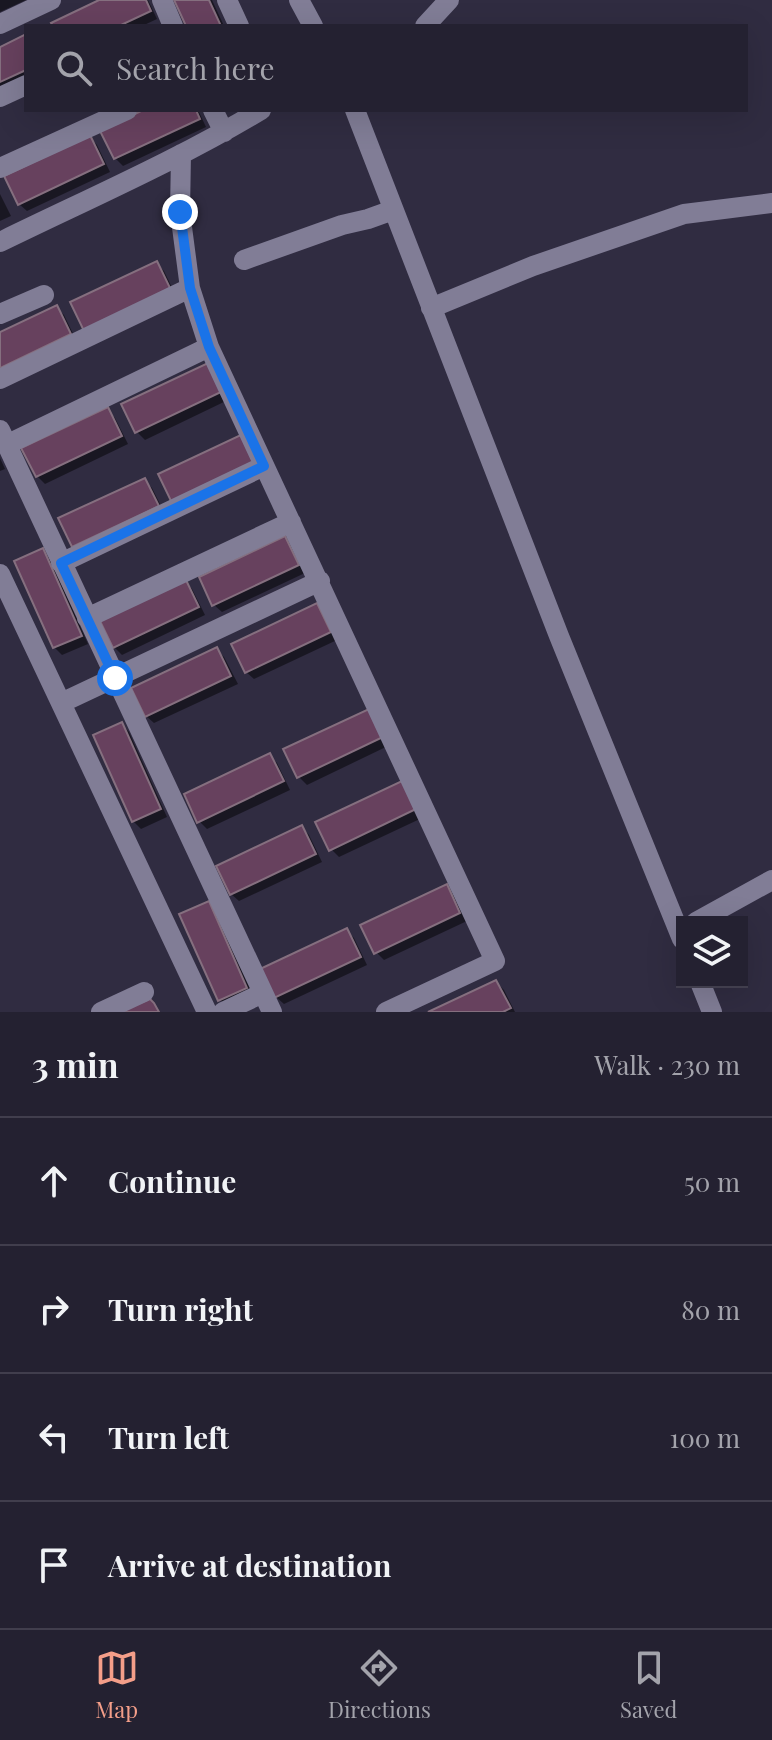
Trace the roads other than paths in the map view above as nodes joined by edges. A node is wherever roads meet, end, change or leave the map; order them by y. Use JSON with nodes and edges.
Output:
{"nodes":[{"id":1,"x":51,"y":0,"type":"edge"},
{"id":2,"x":162,"y":0,"type":"edge"},
{"id":3,"x":227,"y":0,"type":"edge"},
{"id":4,"x":299,"y":0,"type":"edge"},
{"id":5,"x":449,"y":0,"type":"edge"},
{"id":6,"x":0,"y":24,"type":"edge"},
{"id":7,"x":168,"y":24,"type":"edge"},
{"id":8,"x":238,"y":24,"type":"edge"},
{"id":9,"x":312,"y":24,"type":"edge"},
{"id":10,"x":427,"y":24,"type":"edge"},
{"id":11,"x":24,"y":86,"type":"edge"},
{"id":12,"x":0,"y":97,"type":"edge"},
{"id":13,"x":123,"y":112,"type":"edge"},
{"id":14,"x":214,"y":112,"type":"edge"},
{"id":15,"x":258,"y":112,"type":"edge"},
{"id":16,"x":356,"y":112,"type":"edge"},
{"id":17,"x":224,"y":132,"type":"junction"},
{"id":18,"x":181,"y":154,"type":"junction"},
{"id":19,"x":0,"y":168,"type":"edge"},
{"id":20,"x":772,"y":203,"type":"edge"},
{"id":21,"x":393,"y":210,"type":"junction"},
{"id":22,"x":0,"y":242,"type":"edge"},
{"id":23,"x":244,"y":260,"type":"dead end"},
{"id":24,"x":190,"y":288,"type":"junction"},
{"id":25,"x":44,"y":295,"type":"dead end"},
{"id":26,"x":431,"y":308,"type":"junction"},
{"id":27,"x":0,"y":314,"type":"edge"},
{"id":28,"x":209,"y":347,"type":"junction"},
{"id":29,"x":0,"y":379,"type":"edge"},
{"id":30,"x":3,"y":438,"type":"edge"},
{"id":31,"x":264,"y":466,"type":"junction"},
{"id":32,"x":291,"y":522,"type":"junction"},
{"id":33,"x":61,"y":563,"type":"junction"},
{"id":34,"x":0,"y":574,"type":"edge"},
{"id":35,"x":320,"y":581,"type":"junction"},
{"id":36,"x":87,"y":618,"type":"junction"},
{"id":37,"x":115,"y":678,"type":"junction"},
{"id":38,"x":61,"y":703,"type":"junction"},
{"id":39,"x":772,"y":880,"type":"edge"},
{"id":40,"x":679,"y":916,"type":"edge"},
{"id":41,"x":711,"y":916,"type":"edge"},
{"id":42,"x":702,"y":988,"type":"edge"},
{"id":43,"x":144,"y":992,"type":"dead end"},
{"id":44,"x":263,"y":993,"type":"junction"},
{"id":45,"x":123,"y":1007,"type":"edge"},
{"id":46,"x":101,"y":1012,"type":"edge"},
{"id":47,"x":207,"y":1012,"type":"edge"},
{"id":48,"x":223,"y":1012,"type":"edge"},
{"id":49,"x":272,"y":1012,"type":"edge"},
{"id":50,"x":386,"y":1012,"type":"edge"},
{"id":51,"x":712,"y":1012,"type":"edge"}],
"edges":[{"from":1,"to":6,"type":"street"},
{"from":2,"to":7,"type":"street"},
{"from":3,"to":8,"type":"street"},
{"from":4,"to":9,"type":"street"},
{"from":5,"to":10,"type":"street"},
{"from":11,"to":12,"type":"street"},
{"from":13,"to":19,"type":"street"},
{"from":14,"to":17,"type":"street"},
{"from":15,"to":17,"type":"street"},
{"from":16,"to":21,"type":"street"},
{"from":17,"to":18,"type":"street"},
{"from":18,"to":22,"type":"street"},
{"from":18,"to":24,"type":"street"},
{"from":20,"to":26,"type":"street"},
{"from":21,"to":23,"type":"street"},
{"from":21,"to":26,"type":"street"},
{"from":24,"to":28,"type":"street"},
{"from":24,"to":29,"type":"street"},
{"from":25,"to":27,"type":"street"},
{"from":26,"to":40,"type":"street"},
{"from":28,"to":30,"type":"street"},
{"from":28,"to":31,"type":"street"},
{"from":30,"to":33,"type":"street"},
{"from":31,"to":32,"type":"street"},
{"from":31,"to":33,"type":"street"},
{"from":32,"to":35,"type":"street"},
{"from":32,"to":36,"type":"street"},
{"from":33,"to":36,"type":"street"},
{"from":34,"to":38,"type":"street"},
{"from":35,"to":37,"type":"street"},
{"from":35,"to":50,"type":"street"},
{"from":36,"to":37,"type":"street"},
{"from":37,"to":38,"type":"street"},
{"from":37,"to":44,"type":"street"},
{"from":38,"to":47,"type":"street"},
{"from":39,"to":41,"type":"street"},
{"from":42,"to":51,"type":"street"},
{"from":43,"to":45,"type":"street"},
{"from":44,"to":48,"type":"street"},
{"from":44,"to":49,"type":"street"},
{"from":45,"to":46,"type":"street"}]}
